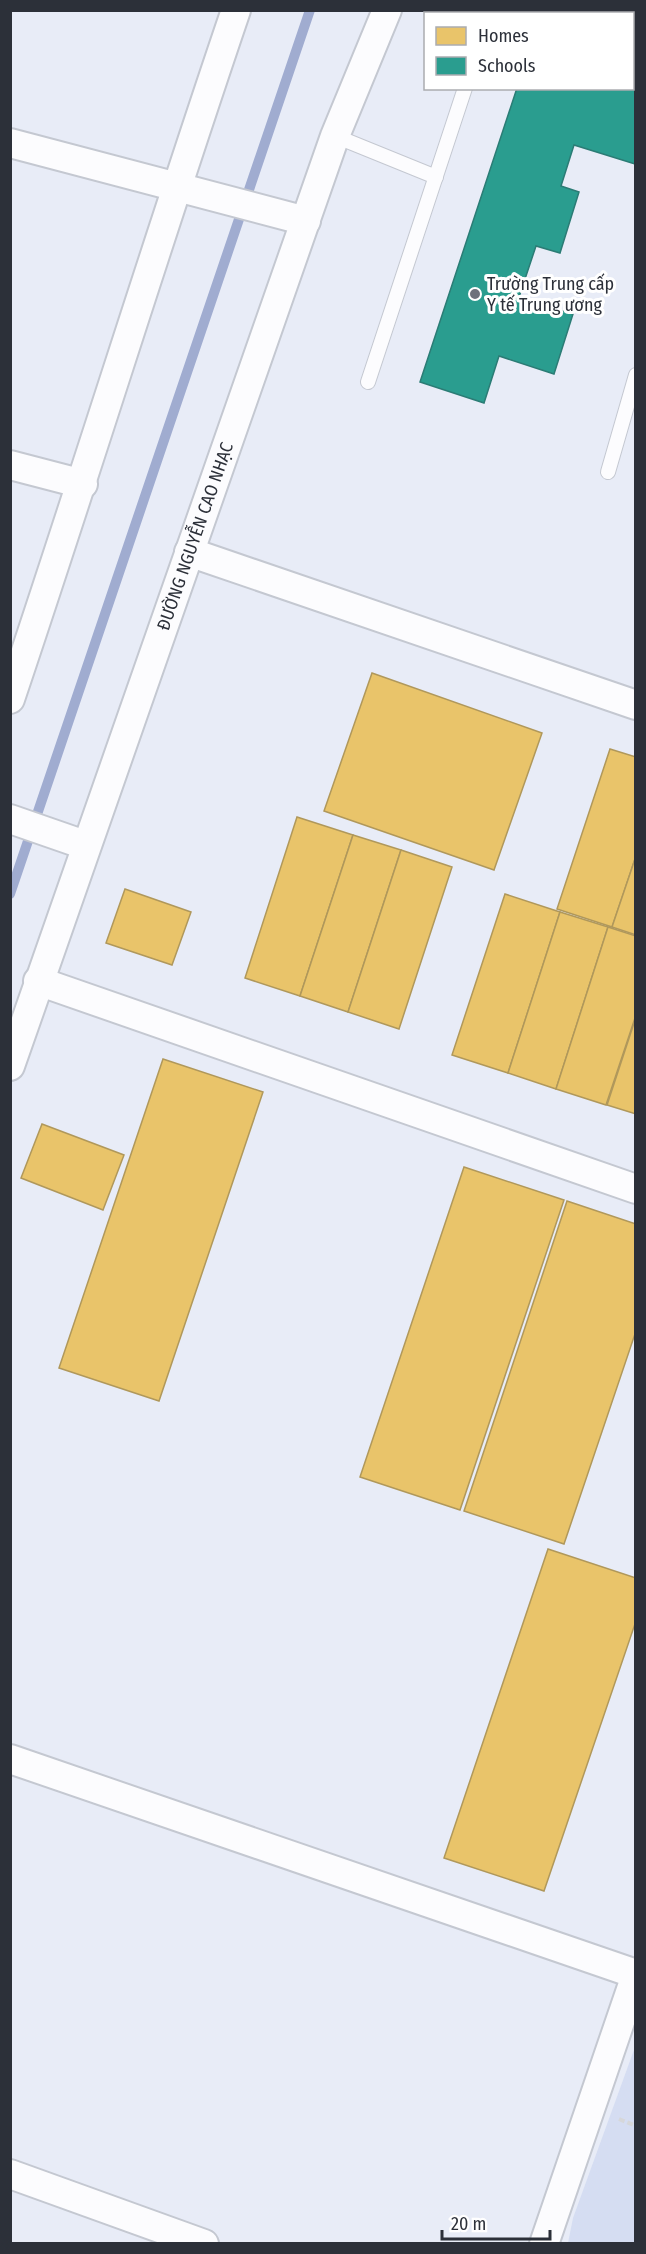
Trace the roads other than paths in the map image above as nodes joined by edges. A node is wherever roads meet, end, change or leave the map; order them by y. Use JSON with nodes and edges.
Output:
{"nodes":[{"id":1,"x":236,"y":10,"type":"edge"},
{"id":2,"x":387,"y":10,"type":"edge"},
{"id":3,"x":464,"y":90,"type":"edge"},
{"id":4,"x":335,"y":136,"type":"junction"},
{"id":5,"x":10,"y":143,"type":"edge"},
{"id":6,"x":436,"y":177,"type":"junction"},
{"id":7,"x":176,"y":185,"type":"junction"},
{"id":8,"x":292,"y":217,"type":"junction"},
{"id":9,"x":636,"y":375,"type":"edge"},
{"id":10,"x":368,"y":382,"type":"dead end"},
{"id":11,"x":10,"y":465,"type":"edge"},
{"id":12,"x":608,"y":472,"type":"dead end"},
{"id":13,"x":83,"y":484,"type":"junction"},
{"id":14,"x":189,"y":552,"type":"junction"},
{"id":15,"x":10,"y":699,"type":"edge"},
{"id":16,"x":636,"y":705,"type":"edge"},
{"id":17,"x":10,"y":819,"type":"edge"},
{"id":18,"x":73,"y":841,"type":"junction"},
{"id":19,"x":38,"y":981,"type":"junction"},
{"id":20,"x":10,"y":1066,"type":"edge"},
{"id":21,"x":636,"y":1189,"type":"edge"},
{"id":22,"x":10,"y":1759,"type":"edge"},
{"id":23,"x":636,"y":1975,"type":"edge"},
{"id":24,"x":10,"y":2174,"type":"edge"},
{"id":25,"x":204,"y":2244,"type":"edge"},
{"id":26,"x":544,"y":2244,"type":"edge"}],
"edges":[{"from":1,"to":7,"type":"street"},
{"from":2,"to":4,"type":"street","name":"ĐƯỜNG NGUYỄN CAO NHẠC"},
{"from":3,"to":6,"type":"lane"},
{"from":4,"to":6,"type":"lane"},
{"from":4,"to":8,"type":"street","name":"ĐƯỜNG NGUYỄN CAO NHẠC"},
{"from":5,"to":7,"type":"street"},
{"from":6,"to":10,"type":"lane"},
{"from":7,"to":8,"type":"street"},
{"from":7,"to":13,"type":"street"},
{"from":8,"to":14,"type":"street","name":"ĐƯỜNG NGUYỄN CAO NHẠC"},
{"from":9,"to":12,"type":"lane"},
{"from":11,"to":13,"type":"street"},
{"from":13,"to":15,"type":"street"},
{"from":14,"to":16,"type":"street"},
{"from":14,"to":18,"type":"street","name":"ĐƯỜNG NGUYỄN CAO NHẠC"},
{"from":17,"to":18,"type":"street"},
{"from":18,"to":19,"type":"street","name":"ĐƯỜNG NGUYỄN CAO NHẠC"},
{"from":19,"to":20,"type":"street","name":"ĐƯỜNG NGUYỄN CAO NHẠC"},
{"from":19,"to":21,"type":"street"},
{"from":22,"to":23,"type":"street"},
{"from":23,"to":26,"type":"street"},
{"from":24,"to":25,"type":"street"}]}
